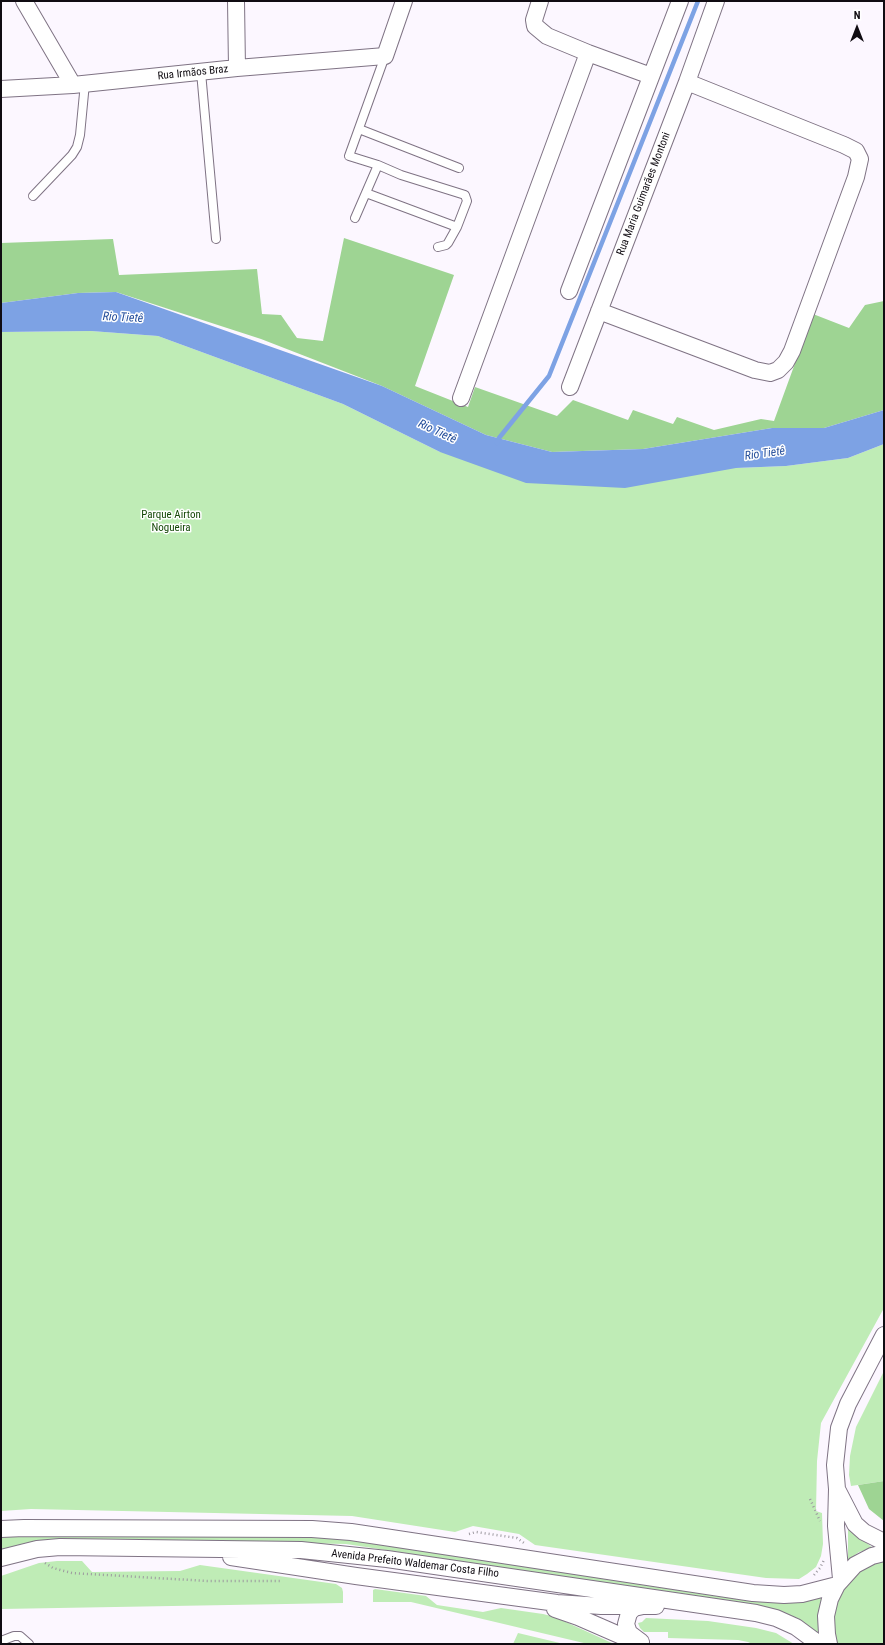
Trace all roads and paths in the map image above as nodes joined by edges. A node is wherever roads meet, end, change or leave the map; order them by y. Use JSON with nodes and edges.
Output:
{"nodes":[{"id":1,"x":24,"y":1,"type":"edge"},
{"id":2,"x":236,"y":1,"type":"edge"},
{"id":3,"x":404,"y":1,"type":"edge"},
{"id":4,"x":540,"y":1,"type":"edge"},
{"id":5,"x":680,"y":1,"type":"edge"},
{"id":6,"x":716,"y":1,"type":"edge"},
{"id":7,"x":588,"y":53,"type":"junction"},
{"id":8,"x":385,"y":56,"type":"junction"},
{"id":9,"x":237,"y":68,"type":"junction"},
{"id":10,"x":201,"y":72,"type":"junction"},
{"id":11,"x":651,"y":76,"type":"junction"},
{"id":12,"x":687,"y":82,"type":"junction"},
{"id":13,"x":79,"y":84,"type":"junction"},
{"id":14,"x":1,"y":89,"type":"edge"},
{"id":15,"x":359,"y":129,"type":"junction"},
{"id":16,"x":378,"y":165,"type":"junction"},
{"id":17,"x":459,"y":168,"type":"dead end"},
{"id":18,"x":366,"y":193,"type":"junction"},
{"id":19,"x":33,"y":196,"type":"dead end"},
{"id":20,"x":355,"y":218,"type":"dead end"},
{"id":21,"x":457,"y":227,"type":"junction"},
{"id":22,"x":216,"y":239,"type":"dead end"},
{"id":23,"x":438,"y":247,"type":"dead end"},
{"id":24,"x":569,"y":291,"type":"dead end"},
{"id":25,"x":599,"y":311,"type":"junction"},
{"id":26,"x":570,"y":387,"type":"dead end"},
{"id":27,"x":461,"y":398,"type":"dead end"},
{"id":28,"x":884,"y":1335,"type":"edge"},
{"id":29,"x":837,"y":1489,"type":"junction"},
{"id":30,"x":1,"y":1529,"type":"edge"},
{"id":31,"x":884,"y":1542,"type":"edge"},
{"id":32,"x":180,"y":1548,"type":"junction"},
{"id":33,"x":884,"y":1553,"type":"edge"},
{"id":34,"x":1,"y":1558,"type":"edge"},
{"id":35,"x":839,"y":1582,"type":"junction"},
{"id":36,"x":521,"y":1599,"type":"junction"},
{"id":37,"x":696,"y":1604,"type":"junction"},
{"id":38,"x":643,"y":1606,"type":"junction"},
{"id":39,"x":1,"y":1641,"type":"edge"},
{"id":40,"x":29,"y":1644,"type":"edge"},
{"id":41,"x":640,"y":1644,"type":"edge"},
{"id":42,"x":645,"y":1644,"type":"edge"},
{"id":43,"x":819,"y":1644,"type":"edge"},
{"id":44,"x":829,"y":1644,"type":"edge"}],
"edges":[{"from":1,"to":13,"type":"street"},
{"from":2,"to":9,"type":"street"},
{"from":3,"to":8,"type":"street"},
{"from":4,"to":7,"type":"street"},
{"from":5,"to":11,"type":"street"},
{"from":6,"to":12,"type":"street","name":"Rua Maria Guimarães Montoni"},
{"from":7,"to":11,"type":"street"},
{"from":7,"to":27,"type":"street"},
{"from":8,"to":9,"type":"street","name":"Rua Irmãos Braz"},
{"from":8,"to":15,"type":"lane"},
{"from":9,"to":10,"type":"street","name":"Rua Irmãos Braz"},
{"from":10,"to":13,"type":"street","name":"Rua Irmãos Braz"},
{"from":10,"to":22,"type":"lane"},
{"from":11,"to":24,"type":"street"},
{"from":12,"to":25,"type":"street","name":"Rua Maria Guimarães Montoni"},
{"from":12,"to":25,"type":"street"},
{"from":13,"to":14,"type":"street","name":"Rua Irmãos Braz"},
{"from":13,"to":19,"type":"lane"},
{"from":15,"to":16,"type":"lane"},
{"from":15,"to":17,"type":"lane"},
{"from":16,"to":18,"type":"lane"},
{"from":16,"to":21,"type":"lane"},
{"from":18,"to":20,"type":"lane"},
{"from":18,"to":21,"type":"lane"},
{"from":21,"to":23,"type":"lane"},
{"from":25,"to":26,"type":"street","name":"Rua Maria Guimarães Montoni"},
{"from":28,"to":29,"type":"street"},
{"from":29,"to":31,"type":"street"},
{"from":29,"to":35,"type":"street"},
{"from":30,"to":35,"type":"street"},
{"from":32,"to":34,"type":"street","name":"Avenida Prefeito Waldemar Costa Filho"},
{"from":32,"to":36,"type":"street"},
{"from":32,"to":37,"type":"street","name":"Avenida Prefeito Waldemar Costa Filho"},
{"from":33,"to":35,"type":"street"},
{"from":35,"to":44,"type":"street"},
{"from":36,"to":38,"type":"street"},
{"from":36,"to":41,"type":"street"},
{"from":37,"to":38,"type":"street"},
{"from":37,"to":43,"type":"street","name":"Avenida Prefeito Waldemar Costa Filho"},
{"from":38,"to":42,"type":"street"},
{"from":39,"to":40,"type":"lane"}]}
